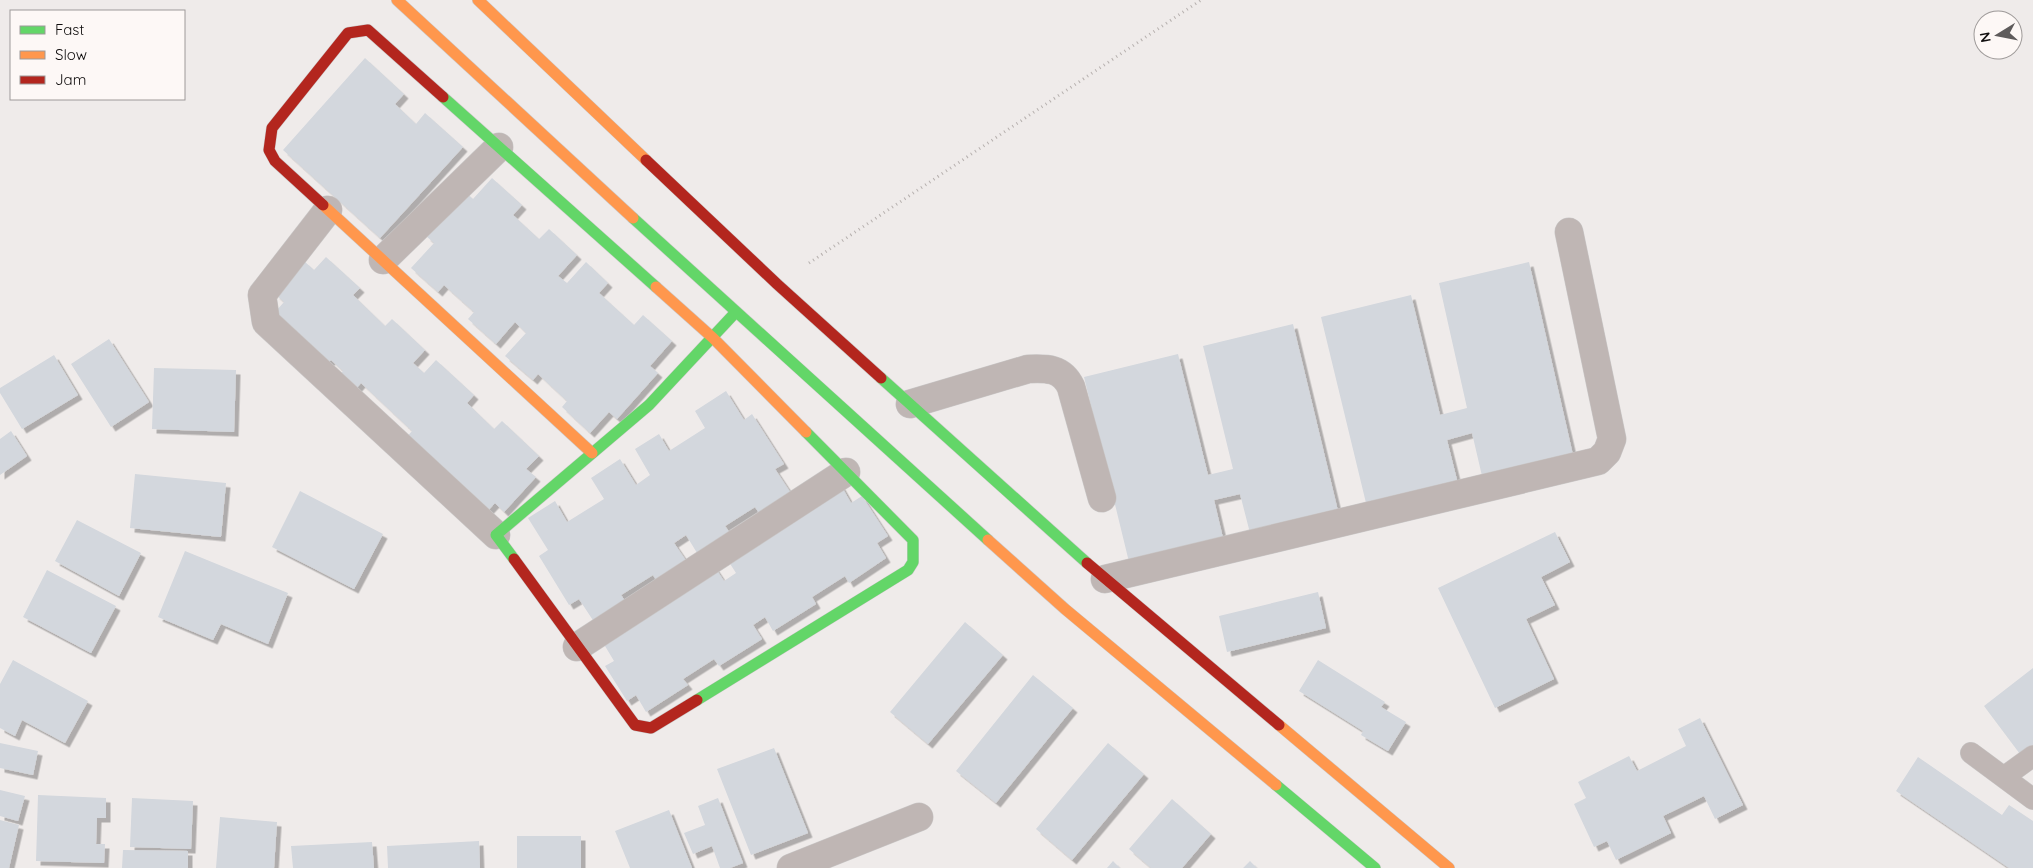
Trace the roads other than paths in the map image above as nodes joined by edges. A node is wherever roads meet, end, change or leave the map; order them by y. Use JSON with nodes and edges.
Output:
{"nodes":[{"id":1,"x":397,"y":0,"type":"edge"},
{"id":2,"x":478,"y":0,"type":"edge"},
{"id":3,"x":499,"y":147,"type":"junction"},
{"id":4,"x":328,"y":210,"type":"junction"},
{"id":5,"x":1569,"y":232,"type":"dead end"},
{"id":6,"x":383,"y":260,"type":"junction"},
{"id":7,"x":735,"y":313,"type":"junction"},
{"id":8,"x":713,"y":338,"type":"junction"},
{"id":9,"x":910,"y":404,"type":"junction"},
{"id":10,"x":592,"y":453,"type":"junction"},
{"id":11,"x":846,"y":472,"type":"junction"},
{"id":12,"x":1102,"y":498,"type":"dead end"},
{"id":13,"x":496,"y":534,"type":"junction"},
{"id":14,"x":1105,"y":579,"type":"junction"},
{"id":15,"x":577,"y":647,"type":"junction"},
{"id":16,"x":1971,"y":753,"type":"dead end"},
{"id":17,"x":2033,"y":756,"type":"edge"},
{"id":18,"x":2004,"y":777,"type":"junction"},
{"id":19,"x":2033,"y":799,"type":"edge"},
{"id":20,"x":919,"y":817,"type":"dead end"},
{"id":21,"x":790,"y":868,"type":"edge"},
{"id":22,"x":1376,"y":868,"type":"edge"},
{"id":23,"x":1449,"y":868,"type":"edge"}],
"edges":[{"from":1,"to":7,"type":"street"},
{"from":2,"to":9,"type":"street"},
{"from":3,"to":4,"type":"street"},
{"from":3,"to":6,"type":"street"},
{"from":3,"to":8,"type":"street"},
{"from":4,"to":6,"type":"street"},
{"from":4,"to":13,"type":"street"},
{"from":5,"to":14,"type":"street"},
{"from":6,"to":10,"type":"street"},
{"from":7,"to":8,"type":"street"},
{"from":7,"to":22,"type":"street"},
{"from":8,"to":10,"type":"street"},
{"from":8,"to":11,"type":"street"},
{"from":9,"to":12,"type":"street"},
{"from":9,"to":14,"type":"street"},
{"from":10,"to":13,"type":"street"},
{"from":11,"to":15,"type":"street"},
{"from":11,"to":15,"type":"street"},
{"from":13,"to":15,"type":"street"},
{"from":14,"to":23,"type":"street"},
{"from":16,"to":18,"type":"lane"},
{"from":17,"to":18,"type":"lane"},
{"from":18,"to":19,"type":"lane"},
{"from":20,"to":21,"type":"street"}]}
